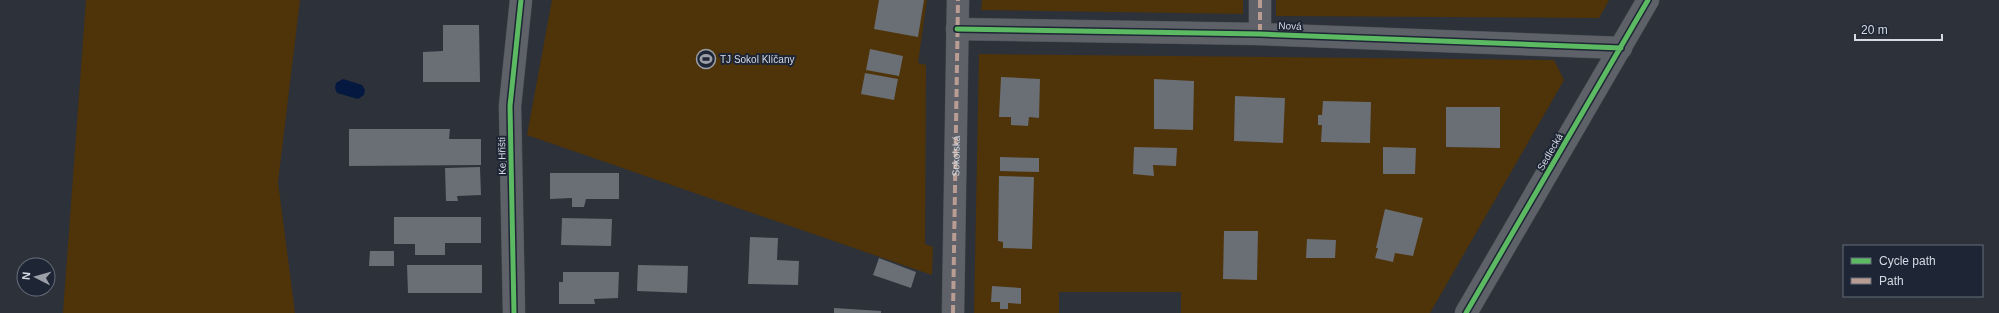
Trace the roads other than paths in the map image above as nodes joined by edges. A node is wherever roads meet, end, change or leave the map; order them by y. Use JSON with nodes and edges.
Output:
{"nodes":[{"id":1,"x":521,"y":0,"type":"edge"},
{"id":2,"x":958,"y":0,"type":"edge"},
{"id":3,"x":1260,"y":0,"type":"edge"},
{"id":4,"x":1648,"y":0,"type":"edge"},
{"id":5,"x":958,"y":28,"type":"junction"},
{"id":6,"x":1260,"y":34,"type":"junction"},
{"id":7,"x":1621,"y":48,"type":"junction"},
{"id":8,"x":514,"y":313,"type":"edge"},
{"id":9,"x":953,"y":313,"type":"edge"},
{"id":10,"x":1466,"y":313,"type":"edge"}],
"edges":[{"from":1,"to":8,"type":"street","name":"Ke Hřišti"},
{"from":2,"to":5,"type":"street","name":"Sokolská"},
{"from":3,"to":6,"type":"street"},
{"from":4,"to":7,"type":"street","name":"Sedlecká"},
{"from":5,"to":6,"type":"street","name":"Nová"},
{"from":5,"to":9,"type":"street","name":"Sokolská"},
{"from":6,"to":7,"type":"street","name":"Nová"},
{"from":7,"to":10,"type":"street","name":"Sedlecká"}]}
